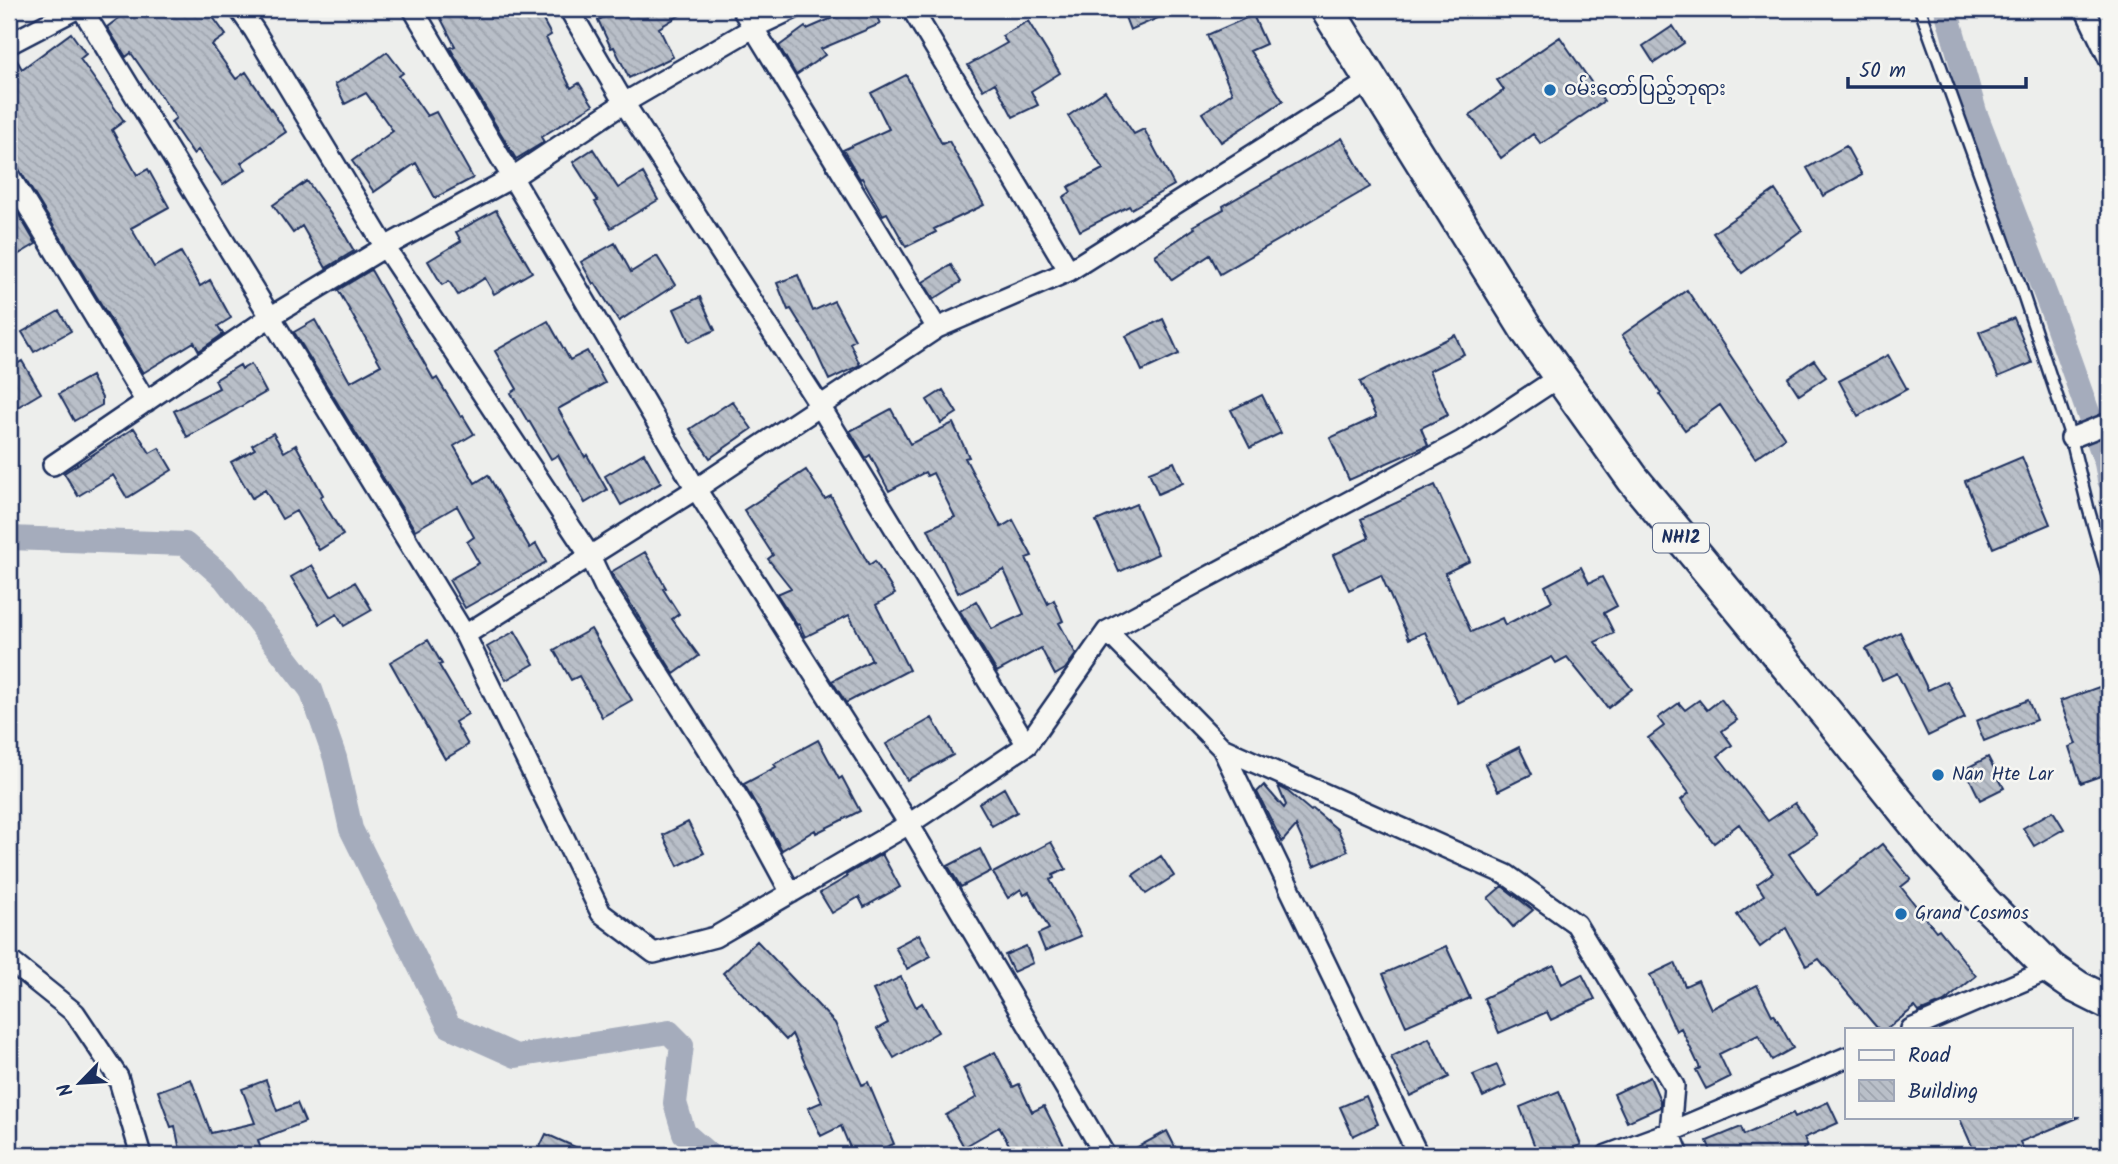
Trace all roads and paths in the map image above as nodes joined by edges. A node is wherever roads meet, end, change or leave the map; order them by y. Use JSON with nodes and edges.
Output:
{"nodes":[{"id":1,"x":76,"y":9,"type":"edge"},
{"id":2,"x":82,"y":9,"type":"edge"},
{"id":3,"x":239,"y":9,"type":"edge"},
{"id":4,"x":413,"y":9,"type":"edge"},
{"id":5,"x":569,"y":9,"type":"edge"},
{"id":6,"x":742,"y":9,"type":"edge"},
{"id":7,"x":793,"y":9,"type":"edge"},
{"id":8,"x":912,"y":9,"type":"edge"},
{"id":9,"x":1327,"y":9,"type":"edge"},
{"id":10,"x":1920,"y":9,"type":"edge"},
{"id":11,"x":2085,"y":9,"type":"edge"},
{"id":12,"x":753,"y":28,"type":"junction"},
{"id":13,"x":9,"y":44,"type":"edge"},
{"id":14,"x":2109,"y":59,"type":"edge"},
{"id":15,"x":1371,"y":80,"type":"junction"},
{"id":16,"x":624,"y":103,"type":"junction"},
{"id":17,"x":9,"y":175,"type":"edge"},
{"id":18,"x":513,"y":177,"type":"junction"},
{"id":19,"x":385,"y":247,"type":"junction"},
{"id":20,"x":1069,"y":271,"type":"junction"},
{"id":21,"x":270,"y":317,"type":"junction"},
{"id":22,"x":937,"y":328,"type":"junction"},
{"id":23,"x":1559,"y":377,"type":"junction"},
{"id":24,"x":146,"y":402,"type":"junction"},
{"id":25,"x":820,"y":406,"type":"junction"},
{"id":26,"x":2109,"y":423,"type":"edge"},
{"id":27,"x":2071,"y":438,"type":"junction"},
{"id":28,"x":53,"y":465,"type":"dead end"},
{"id":29,"x":696,"y":489,"type":"junction"},
{"id":30,"x":590,"y":556,"type":"junction"},
{"id":31,"x":2109,"y":581,"type":"edge"},
{"id":32,"x":1107,"y":631,"type":"junction"},
{"id":33,"x":465,"y":635,"type":"junction"},
{"id":34,"x":1027,"y":745,"type":"junction"},
{"id":35,"x":1222,"y":748,"type":"junction"},
{"id":36,"x":909,"y":824,"type":"junction"},
{"id":37,"x":792,"y":893,"type":"junction"},
{"id":38,"x":9,"y":960,"type":"edge"},
{"id":39,"x":2051,"y":970,"type":"junction"},
{"id":40,"x":2109,"y":1003,"type":"edge"},
{"id":41,"x":1913,"y":1028,"type":"edge"},
{"id":42,"x":1845,"y":1058,"type":"edge"},
{"id":43,"x":1670,"y":1132,"type":"junction"},
{"id":44,"x":141,"y":1155,"type":"edge"},
{"id":45,"x":1105,"y":1155,"type":"edge"},
{"id":46,"x":1418,"y":1155,"type":"edge"},
{"id":47,"x":1607,"y":1155,"type":"edge"},
{"id":48,"x":1679,"y":1155,"type":"edge"}],
"edges":[{"from":1,"to":13,"type":"street"},
{"from":2,"to":21,"type":"street"},
{"from":3,"to":19,"type":"street"},
{"from":4,"to":18,"type":"street"},
{"from":5,"to":16,"type":"street"},
{"from":6,"to":12,"type":"street"},
{"from":7,"to":12,"type":"street"},
{"from":8,"to":20,"type":"street"},
{"from":9,"to":15,"type":"highway","number":"NH12"},
{"from":10,"to":27,"type":"lane"},
{"from":11,"to":14,"type":"street"},
{"from":12,"to":16,"type":"street"},
{"from":12,"to":22,"type":"street"},
{"from":15,"to":20,"type":"street"},
{"from":15,"to":23,"type":"highway","number":"NH12"},
{"from":16,"to":18,"type":"street"},
{"from":16,"to":25,"type":"street"},
{"from":17,"to":24,"type":"street"},
{"from":18,"to":19,"type":"street"},
{"from":18,"to":29,"type":"street"},
{"from":19,"to":21,"type":"street"},
{"from":19,"to":30,"type":"street"},
{"from":20,"to":22,"type":"street"},
{"from":21,"to":24,"type":"street"},
{"from":21,"to":33,"type":"street"},
{"from":22,"to":25,"type":"street"},
{"from":23,"to":32,"type":"street"},
{"from":23,"to":39,"type":"highway","number":"NH12"},
{"from":24,"to":28,"type":"street"},
{"from":25,"to":29,"type":"street"},
{"from":25,"to":34,"type":"street"},
{"from":26,"to":27,"type":"street"},
{"from":27,"to":31,"type":"lane"},
{"from":29,"to":30,"type":"street"},
{"from":29,"to":36,"type":"street"},
{"from":30,"to":33,"type":"street"},
{"from":30,"to":37,"type":"street"},
{"from":32,"to":34,"type":"street"},
{"from":32,"to":35,"type":"street"},
{"from":33,"to":37,"type":"street"},
{"from":34,"to":36,"type":"street"},
{"from":35,"to":43,"type":"street"},
{"from":35,"to":46,"type":"street"},
{"from":36,"to":37,"type":"street"},
{"from":36,"to":45,"type":"street"},
{"from":38,"to":44,"type":"street"},
{"from":39,"to":40,"type":"highway","number":"NH12"},
{"from":39,"to":41,"type":"street"},
{"from":42,"to":43,"type":"street"},
{"from":43,"to":47,"type":"street"},
{"from":43,"to":48,"type":"street"}]}
